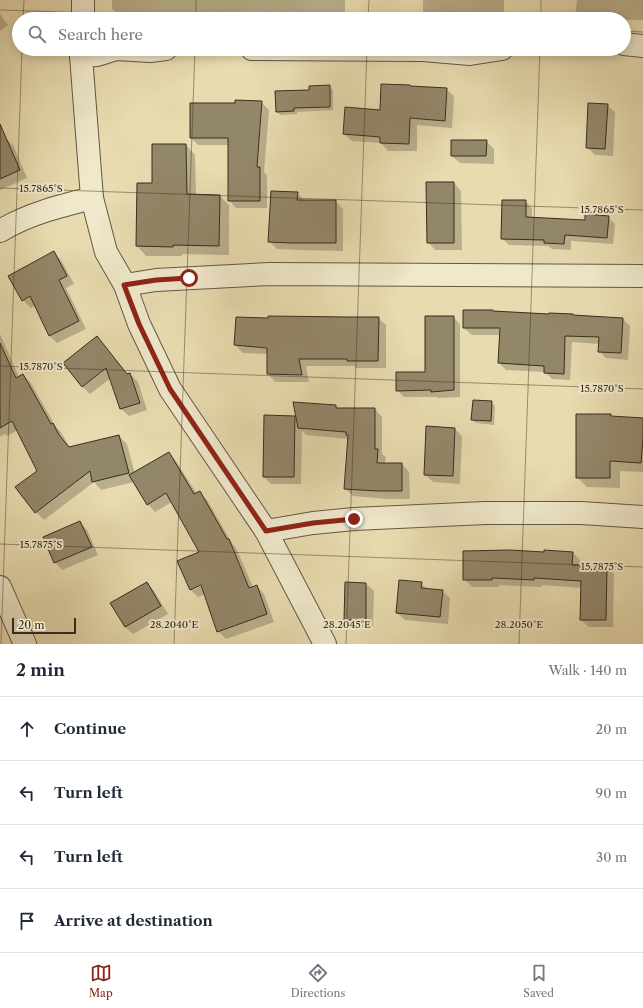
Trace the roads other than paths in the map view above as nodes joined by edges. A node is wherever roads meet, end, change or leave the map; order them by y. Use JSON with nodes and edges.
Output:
{"nodes":[{"id":1,"x":83,"y":0,"type":"edge"},
{"id":2,"x":83,"y":12,"type":"edge"},
{"id":3,"x":631,"y":45,"type":"edge"},
{"id":4,"x":643,"y":46,"type":"edge"},
{"id":5,"x":82,"y":56,"type":"edge"},
{"id":6,"x":92,"y":198,"type":"junction"},
{"id":7,"x":0,"y":231,"type":"edge"},
{"id":8,"x":643,"y":276,"type":"edge"},
{"id":9,"x":124,"y":285,"type":"junction"},
{"id":10,"x":643,"y":517,"type":"edge"},
{"id":11,"x":266,"y":531,"type":"junction"},
{"id":12,"x":0,"y":587,"type":"edge"},
{"id":13,"x":24,"y":644,"type":"edge"},
{"id":14,"x":325,"y":644,"type":"edge"}],
"edges":[{"from":1,"to":2,"type":"street"},
{"from":3,"to":4,"type":"street"},
{"from":5,"to":6,"type":"street"},
{"from":6,"to":7,"type":"street"},
{"from":6,"to":9,"type":"street"},
{"from":8,"to":9,"type":"street"},
{"from":9,"to":11,"type":"street"},
{"from":10,"to":11,"type":"street"},
{"from":11,"to":14,"type":"street"},
{"from":12,"to":13,"type":"street"}]}
